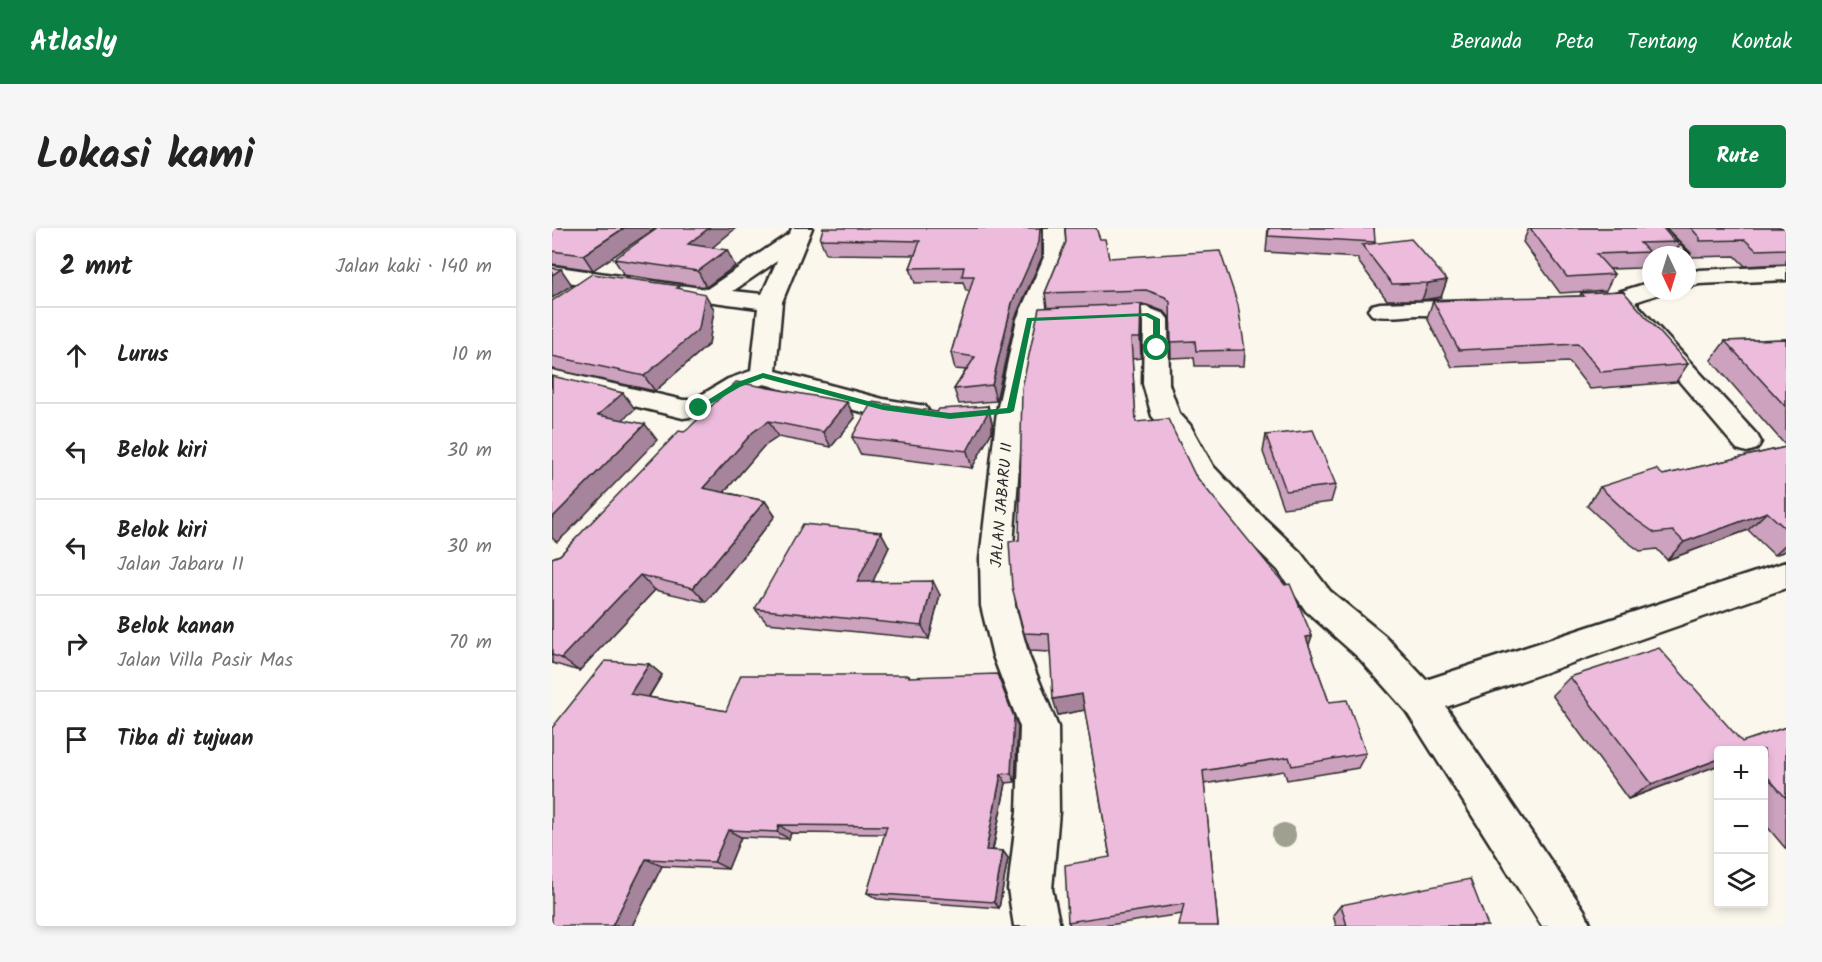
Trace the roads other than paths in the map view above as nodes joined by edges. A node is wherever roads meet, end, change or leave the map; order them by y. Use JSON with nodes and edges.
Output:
{"nodes":[{"id":1,"x":1054,"y":228,"type":"edge"},
{"id":2,"x":1653,"y":228,"type":"edge"},
{"id":3,"x":800,"y":232,"type":"edge"},
{"id":4,"x":1670,"y":246,"type":"edge"},
{"id":5,"x":628,"y":260,"type":"edge"},
{"id":6,"x":552,"y":273,"type":"edge"},
{"id":7,"x":1696,"y":273,"type":"edge"},
{"id":8,"x":1786,"y":273,"type":"edge"},
{"id":9,"x":600,"y":280,"type":"junction"},
{"id":10,"x":1642,"y":291,"type":"edge"},
{"id":11,"x":711,"y":296,"type":"junction"},
{"id":12,"x":571,"y":298,"type":"edge"},
{"id":13,"x":770,"y":302,"type":"junction"},
{"id":14,"x":1501,"y":305,"type":"edge"},
{"id":15,"x":1380,"y":310,"type":"dead end"},
{"id":16,"x":1029,"y":319,"type":"junction"},
{"id":17,"x":763,"y":376,"type":"junction"},
{"id":18,"x":552,"y":378,"type":"edge"},
{"id":19,"x":699,"y":408,"type":"junction"},
{"id":20,"x":938,"y":415,"type":"edge"},
{"id":21,"x":681,"y":435,"type":"edge"},
{"id":22,"x":1747,"y":442,"type":"dead end"},
{"id":23,"x":1786,"y":575,"type":"edge"},
{"id":24,"x":1419,"y":699,"type":"junction"},
{"id":25,"x":1037,"y":926,"type":"edge"},
{"id":26,"x":1568,"y":926,"type":"edge"}],
"edges":[{"from":1,"to":16,"type":"street","name":"JALAN JABARU II"},
{"from":2,"to":4,"type":"street"},
{"from":3,"to":11,"type":"street"},
{"from":3,"to":13,"type":"street"},
{"from":5,"to":9,"type":"street"},
{"from":6,"to":9,"type":"street"},
{"from":7,"to":8,"type":"street"},
{"from":9,"to":11,"type":"street"},
{"from":9,"to":12,"type":"street"},
{"from":10,"to":22,"type":"street"},
{"from":11,"to":13,"type":"street"},
{"from":13,"to":17,"type":"street"},
{"from":14,"to":15,"type":"street"},
{"from":16,"to":24,"type":"street"},
{"from":16,"to":25,"type":"street","name":"JALAN JABARU II"},
{"from":17,"to":19,"type":"street"},
{"from":17,"to":20,"type":"street"},
{"from":18,"to":19,"type":"street"},
{"from":19,"to":21,"type":"street"},
{"from":23,"to":24,"type":"street"},
{"from":24,"to":26,"type":"street"}]}
